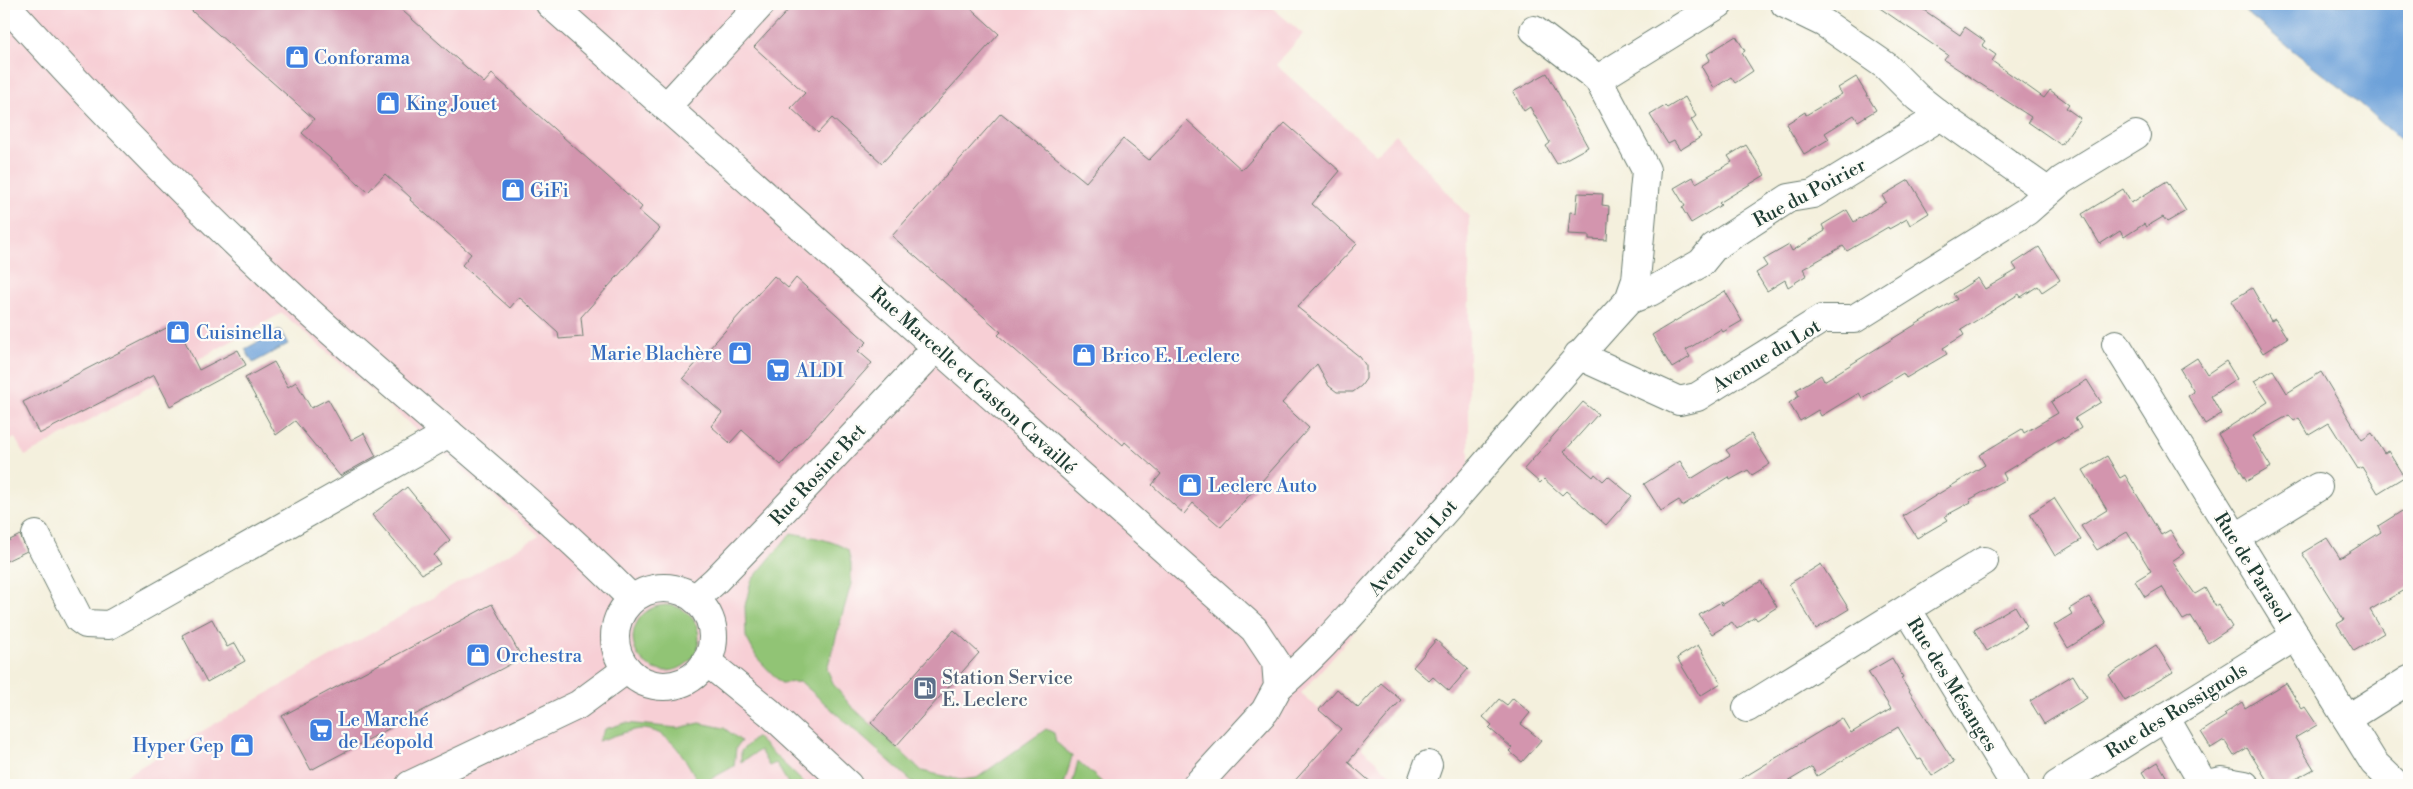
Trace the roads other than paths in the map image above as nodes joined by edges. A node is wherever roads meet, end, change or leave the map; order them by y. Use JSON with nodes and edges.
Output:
{"nodes":[{"id":1,"x":5,"y":4,"type":"edge"},
{"id":2,"x":550,"y":4,"type":"edge"},
{"id":3,"x":761,"y":4,"type":"edge"},
{"id":4,"x":1720,"y":4,"type":"edge"},
{"id":5,"x":1785,"y":4,"type":"edge"},
{"id":6,"x":1534,"y":30,"type":"dead end"},
{"id":7,"x":1598,"y":79,"type":"junction"},
{"id":8,"x":666,"y":107,"type":"junction"},
{"id":9,"x":1941,"y":116,"type":"junction"},
{"id":10,"x":2136,"y":135,"type":"dead end"},
{"id":11,"x":2048,"y":191,"type":"junction"},
{"id":12,"x":1629,"y":300,"type":"junction"},
{"id":13,"x":2116,"y":344,"type":"dead end"},
{"id":14,"x":937,"y":347,"type":"junction"},
{"id":15,"x":1578,"y":355,"type":"junction"},
{"id":16,"x":449,"y":433,"type":"junction"},
{"id":17,"x":2318,"y":487,"type":"dead end"},
{"id":18,"x":36,"y":535,"type":"dead end"},
{"id":19,"x":2235,"y":538,"type":"junction"},
{"id":20,"x":1984,"y":561,"type":"dead end"},
{"id":21,"x":632,"y":599,"type":"junction"},
{"id":22,"x":695,"y":599,"type":"junction"},
{"id":23,"x":1907,"y":609,"type":"junction"},
{"id":24,"x":2296,"y":636,"type":"junction"},
{"id":25,"x":706,"y":661,"type":"junction"},
{"id":26,"x":627,"y":669,"type":"junction"},
{"id":27,"x":2409,"y":680,"type":"edge"},
{"id":28,"x":1278,"y":687,"type":"junction"},
{"id":29,"x":1747,"y":708,"type":"dead end"},
{"id":30,"x":2166,"y":717,"type":"junction"},
{"id":31,"x":2347,"y":719,"type":"junction"},
{"id":32,"x":410,"y":785,"type":"edge"},
{"id":33,"x":848,"y":785,"type":"edge"},
{"id":34,"x":1197,"y":785,"type":"edge"},
{"id":35,"x":2015,"y":785,"type":"edge"},
{"id":36,"x":2057,"y":785,"type":"edge"},
{"id":37,"x":2204,"y":785,"type":"edge"},
{"id":38,"x":2245,"y":785,"type":"edge"},
{"id":39,"x":2397,"y":785,"type":"edge"}],
"edges":[{"from":1,"to":16,"type":"street"},
{"from":2,"to":8,"type":"street","name":"Rue Marcelle et Gaston Cavaillé"},
{"from":3,"to":8,"type":"street"},
{"from":4,"to":7,"type":"street"},
{"from":5,"to":9,"type":"street"},
{"from":6,"to":7,"type":"street","name":"Avenue du Lot"},
{"from":7,"to":12,"type":"street","name":"Avenue du Lot"},
{"from":8,"to":14,"type":"street","name":"Rue Marcelle et Gaston Cavaillé"},
{"from":9,"to":11,"type":"street"},
{"from":9,"to":12,"type":"street","name":"Rue du Poirier"},
{"from":10,"to":11,"type":"street","name":"Avenue du Lot"},
{"from":11,"to":15,"type":"street","name":"Avenue du Lot"},
{"from":12,"to":15,"type":"street","name":"Avenue du Lot"},
{"from":13,"to":19,"type":"street","name":"Rue de Parasol"},
{"from":14,"to":22,"type":"street","name":"Rue Rosine Bet"},
{"from":14,"to":28,"type":"street","name":"Rue Marcelle et Gaston Cavaillé"},
{"from":15,"to":28,"type":"street","name":"Avenue du Lot"},
{"from":16,"to":18,"type":"street"},
{"from":16,"to":21,"type":"street"},
{"from":17,"to":19,"type":"street"},
{"from":19,"to":24,"type":"street","name":"Rue de Parasol"},
{"from":20,"to":23,"type":"street"},
{"from":21,"to":22,"type":"street"},
{"from":21,"to":26,"type":"street"},
{"from":22,"to":25,"type":"street"},
{"from":23,"to":29,"type":"street"},
{"from":23,"to":35,"type":"street","name":"Rue des Mésanges"},
{"from":24,"to":30,"type":"street","name":"Rue des Rossignols"},
{"from":24,"to":31,"type":"street","name":"Rue de Parasol"},
{"from":25,"to":26,"type":"street"},
{"from":25,"to":33,"type":"street"},
{"from":26,"to":32,"type":"street"},
{"from":27,"to":31,"type":"street"},
{"from":28,"to":34,"type":"street"},
{"from":30,"to":36,"type":"street","name":"Rue des Rossignols"},
{"from":30,"to":37,"type":"street"},
{"from":31,"to":39,"type":"street","name":"Rue de Parasol"},
{"from":37,"to":38,"type":"street"}]}
